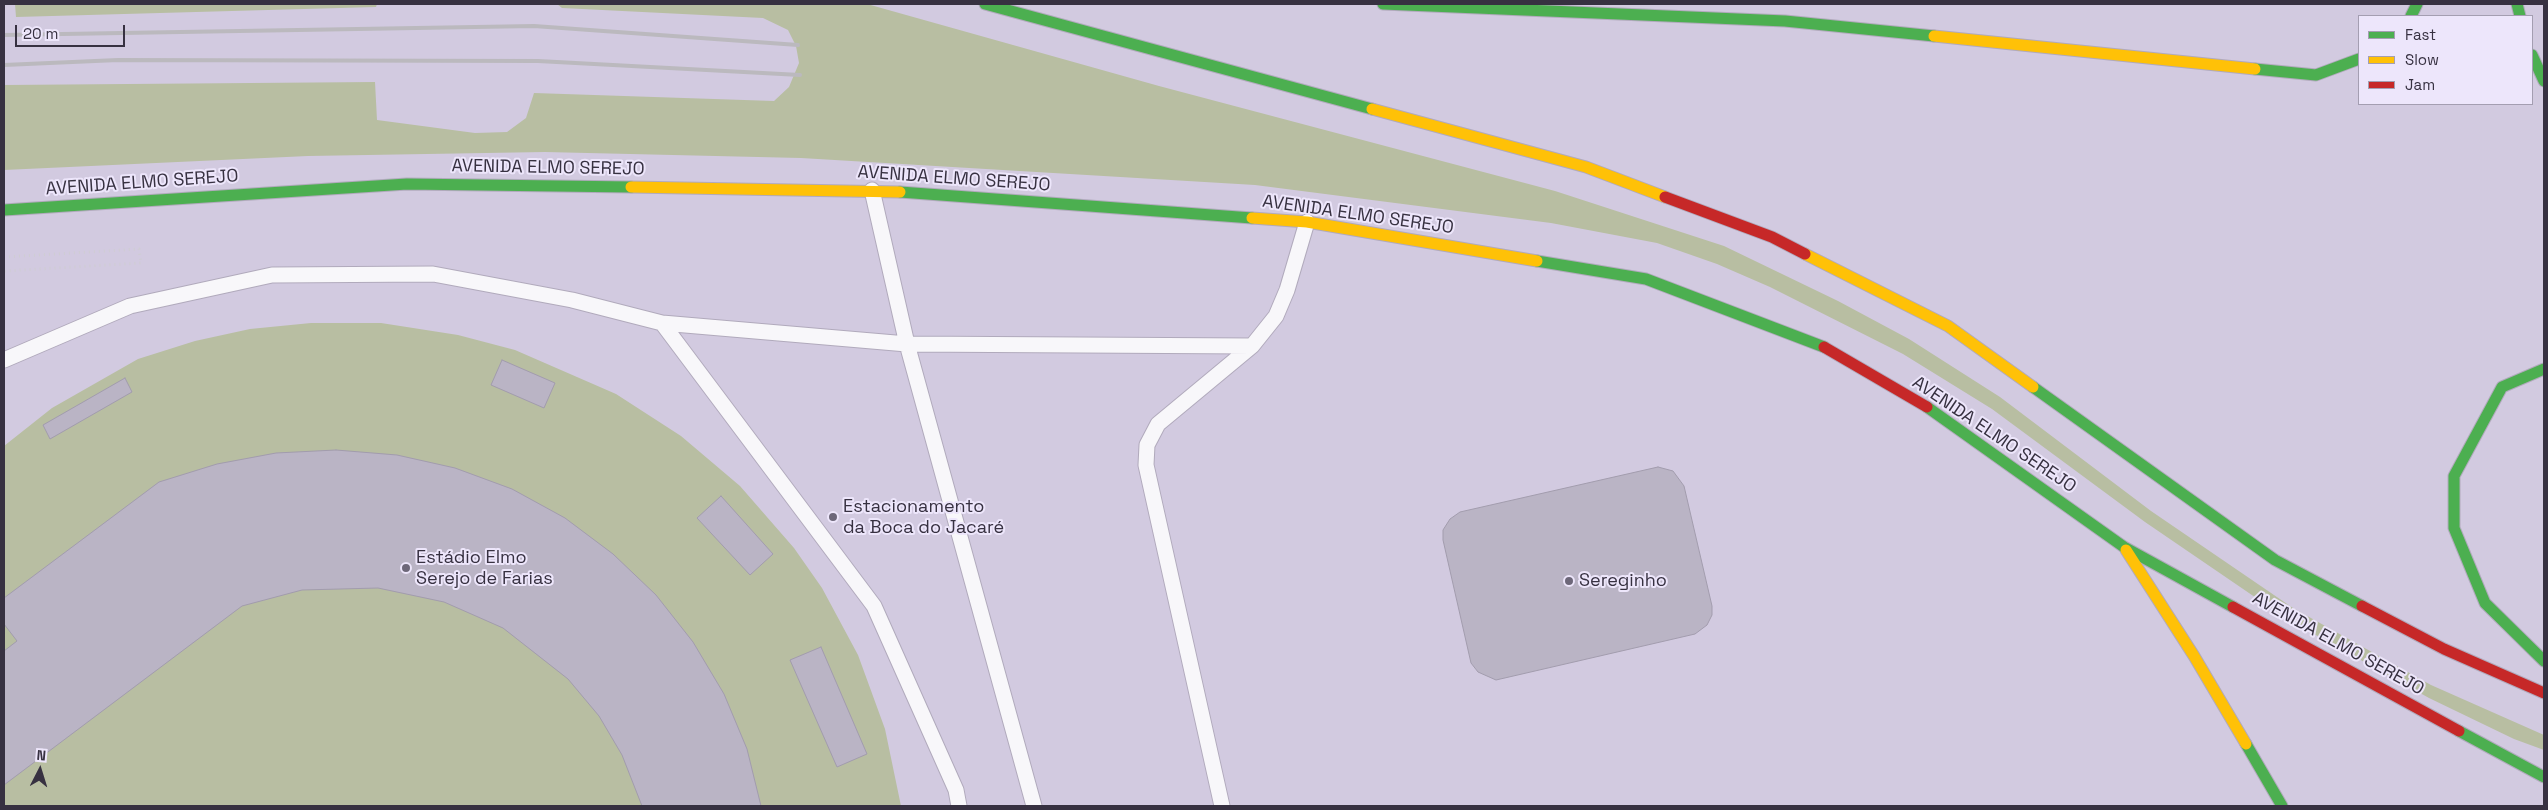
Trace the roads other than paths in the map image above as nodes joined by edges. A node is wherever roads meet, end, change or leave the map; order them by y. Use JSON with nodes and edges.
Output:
{"nodes":[{"id":1,"x":986,"y":4,"type":"edge"},
{"id":2,"x":1383,"y":4,"type":"edge"},
{"id":3,"x":2533,"y":57,"type":"edge"},
{"id":4,"x":2358,"y":59,"type":"edge"},
{"id":5,"x":2544,"y":81,"type":"edge"},
{"id":6,"x":872,"y":190,"type":"junction"},
{"id":7,"x":4,"y":210,"type":"edge"},
{"id":8,"x":1308,"y":222,"type":"junction"},
{"id":9,"x":662,"y":323,"type":"junction"},
{"id":10,"x":907,"y":344,"type":"junction"},
{"id":11,"x":1252,"y":346,"type":"junction"},
{"id":12,"x":4,"y":360,"type":"edge"},
{"id":13,"x":2544,"y":369,"type":"edge"},
{"id":14,"x":2124,"y":547,"type":"junction"},
{"id":15,"x":2544,"y":662,"type":"edge"},
{"id":16,"x":2544,"y":693,"type":"edge"},
{"id":17,"x":2544,"y":777,"type":"edge"},
{"id":18,"x":959,"y":806,"type":"edge"},
{"id":19,"x":1034,"y":806,"type":"edge"},
{"id":20,"x":1222,"y":806,"type":"edge"},
{"id":21,"x":2282,"y":806,"type":"edge"}],
"edges":[{"from":1,"to":16,"type":"main road"},
{"from":2,"to":4,"type":"main road"},
{"from":3,"to":5,"type":"main road"},
{"from":6,"to":7,"type":"main road","name":"AVENIDA ELMO SEREJO"},
{"from":6,"to":8,"type":"main road","name":"AVENIDA ELMO SEREJO"},
{"from":6,"to":10,"type":"lane"},
{"from":8,"to":11,"type":"lane"},
{"from":8,"to":14,"type":"main road","name":"AVENIDA ELMO SEREJO"},
{"from":9,"to":10,"type":"lane"},
{"from":9,"to":12,"type":"lane"},
{"from":9,"to":18,"type":"lane"},
{"from":10,"to":11,"type":"lane"},
{"from":10,"to":19,"type":"lane"},
{"from":11,"to":20,"type":"lane"},
{"from":13,"to":15,"type":"main road"},
{"from":14,"to":17,"type":"main road","name":"AVENIDA ELMO SEREJO"},
{"from":14,"to":21,"type":"main road"}]}
